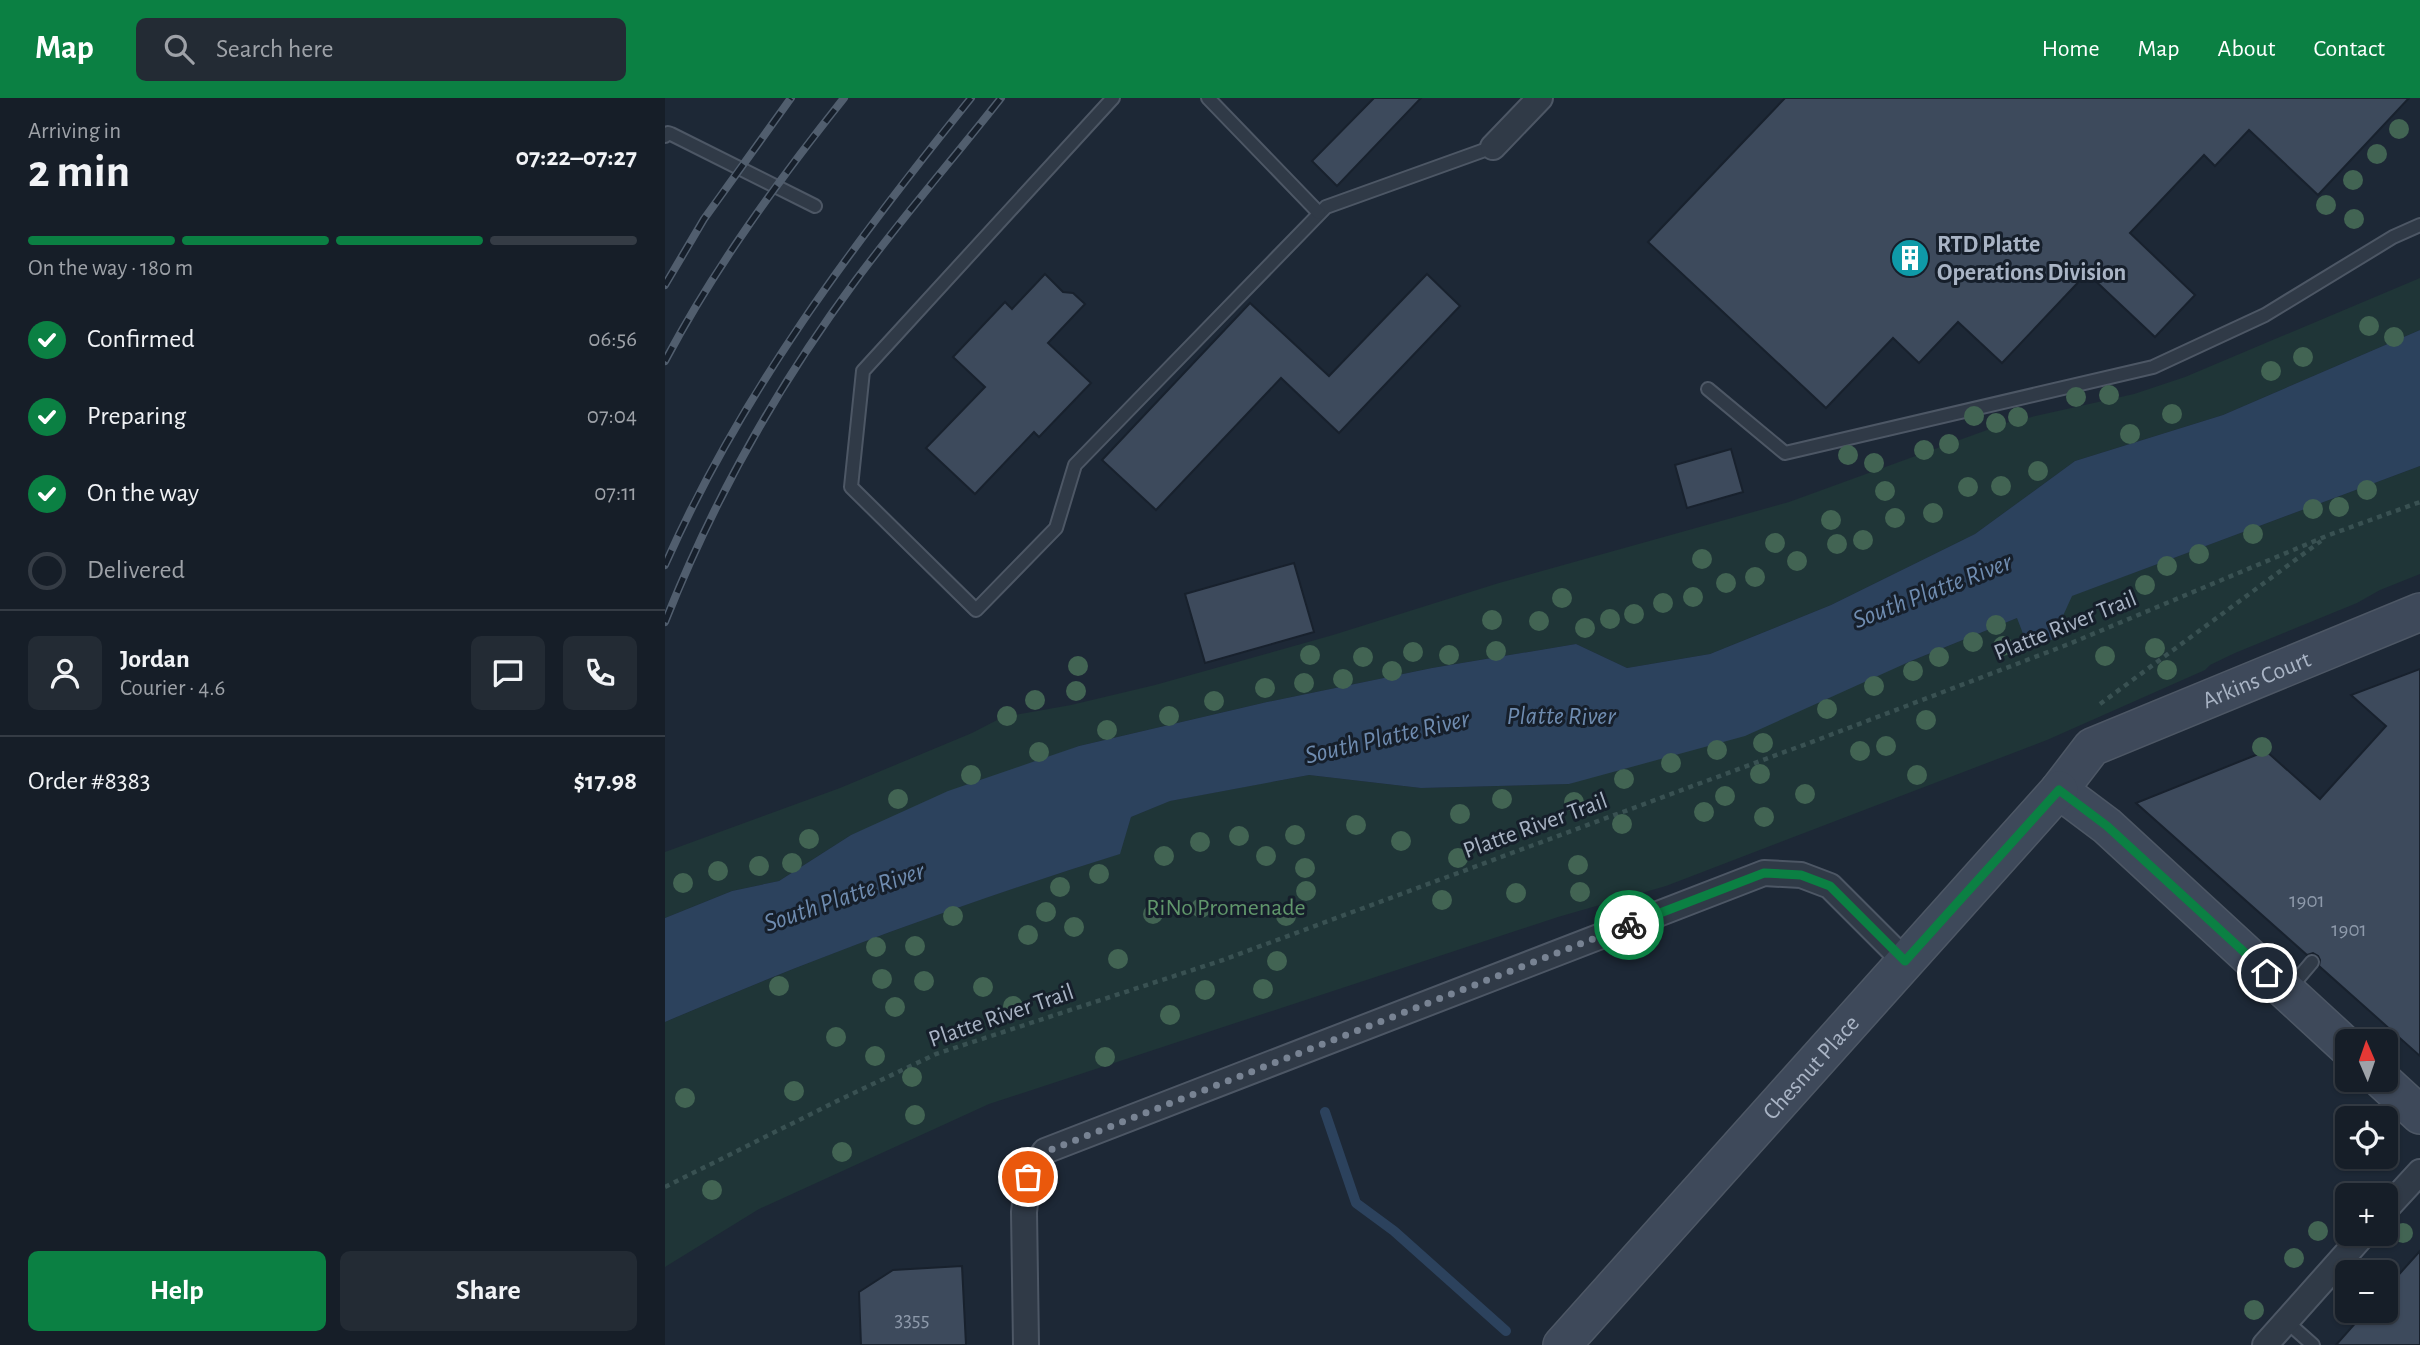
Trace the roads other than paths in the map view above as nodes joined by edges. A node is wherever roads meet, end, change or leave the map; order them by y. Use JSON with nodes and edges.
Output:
{"nodes":[{"id":1,"x":1113,"y":98,"type":"edge"},
{"id":2,"x":1208,"y":98,"type":"edge"},
{"id":3,"x":1540,"y":98,"type":"edge"},
{"id":4,"x":665,"y":136,"type":"edge"},
{"id":5,"x":1493,"y":147,"type":"joint"},
{"id":6,"x":815,"y":206,"type":"dead end"},
{"id":7,"x":1319,"y":214,"type":"junction"},
{"id":8,"x":2420,"y":225,"type":"edge"},
{"id":9,"x":1708,"y":389,"type":"dead end"},
{"id":10,"x":2420,"y":612,"type":"edge"},
{"id":11,"x":2092,"y":747,"type":"joint"},
{"id":12,"x":2059,"y":790,"type":"junction"},
{"id":13,"x":1905,"y":961,"type":"junction"},
{"id":14,"x":2312,"y":961,"type":"dead end"},
{"id":15,"x":2287,"y":992,"type":"junction"},
{"id":16,"x":2335,"y":1036,"type":"edge"},
{"id":17,"x":2395,"y":1092,"type":"edge"},
{"id":18,"x":2420,"y":1115,"type":"edge"},
{"id":19,"x":2420,"y":1172,"type":"edge"},
{"id":20,"x":2398,"y":1196,"type":"edge"},
{"id":21,"x":2353,"y":1246,"type":"edge"},
{"id":22,"x":2286,"y":1321,"type":"junction"},
{"id":23,"x":1026,"y":1345,"type":"edge"},
{"id":24,"x":1562,"y":1345,"type":"edge"},
{"id":25,"x":2265,"y":1345,"type":"edge"},
{"id":26,"x":2313,"y":1345,"type":"edge"}],
"edges":[{"from":1,"to":7,"type":"lane"},
{"from":2,"to":7,"type":"lane"},
{"from":3,"to":5,"type":"street"},
{"from":4,"to":6,"type":"lane"},
{"from":5,"to":7,"type":"lane"},
{"from":8,"to":9,"type":"lane"},
{"from":10,"to":11,"type":"street","name":"Arkins Court"},
{"from":11,"to":12,"type":"street","name":"Chesnut Place"},
{"from":12,"to":13,"type":"street","name":"Chesnut Place"},
{"from":12,"to":15,"type":"street"},
{"from":13,"to":23,"type":"street"},
{"from":13,"to":24,"type":"street","name":"Chesnut Place"},
{"from":14,"to":15,"type":"lane"},
{"from":15,"to":16,"type":"street"},
{"from":17,"to":18,"type":"street"},
{"from":19,"to":20,"type":"street"},
{"from":21,"to":22,"type":"street"},
{"from":22,"to":25,"type":"street"},
{"from":22,"to":26,"type":"lane"}]}
